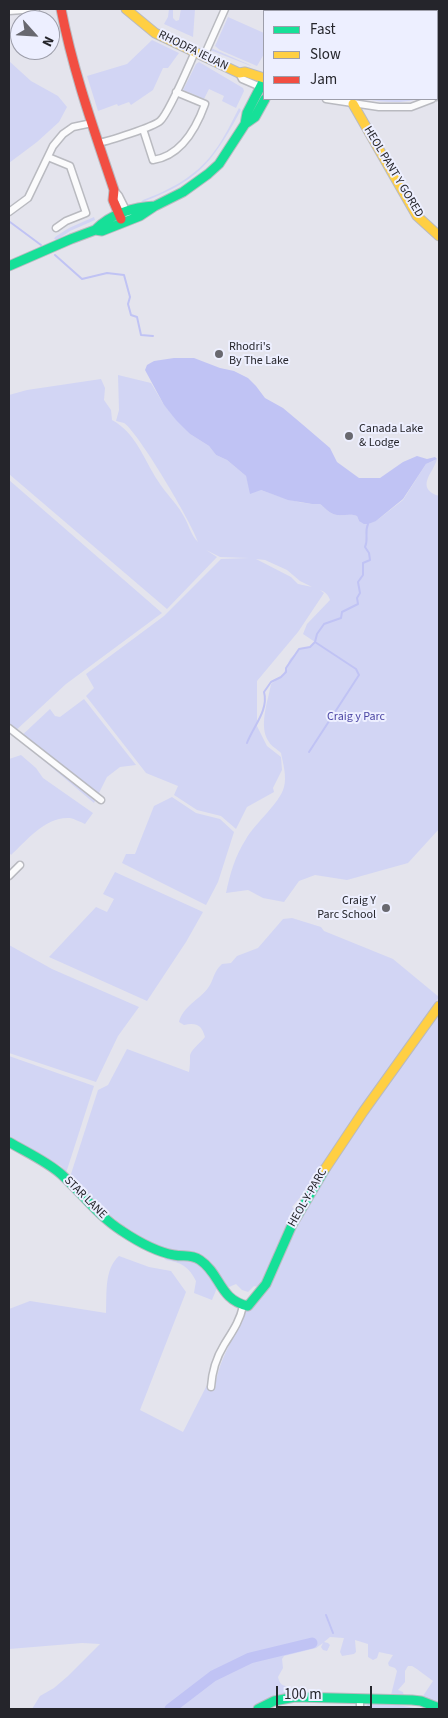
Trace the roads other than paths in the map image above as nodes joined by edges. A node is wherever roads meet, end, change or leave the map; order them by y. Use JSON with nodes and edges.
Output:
{"nodes":[{"id":1,"x":26,"y":9,"type":"edge"},
{"id":2,"x":36,"y":9,"type":"edge"},
{"id":3,"x":61,"y":9,"type":"edge"},
{"id":4,"x":126,"y":9,"type":"edge"},
{"id":5,"x":225,"y":9,"type":"edge"},
{"id":6,"x":9,"y":11,"type":"edge"},
{"id":7,"x":195,"y":52,"type":"junction"},
{"id":8,"x":204,"y":56,"type":"junction"},
{"id":9,"x":263,"y":83,"type":"edge"},
{"id":10,"x":176,"y":92,"type":"junction"},
{"id":11,"x":264,"y":100,"type":"edge"},
{"id":12,"x":331,"y":100,"type":"edge"},
{"id":13,"x":429,"y":100,"type":"edge"},
{"id":14,"x":353,"y":104,"type":"junction"},
{"id":15,"x":92,"y":123,"type":"junction"},
{"id":16,"x":245,"y":124,"type":"junction"},
{"id":17,"x":143,"y":129,"type":"junction"},
{"id":18,"x":98,"y":143,"type":"junction"},
{"id":19,"x":48,"y":157,"type":"junction"},
{"id":20,"x":9,"y":212,"type":"edge"},
{"id":21,"x":125,"y":217,"type":"junction"},
{"id":22,"x":56,"y":228,"type":"dead end"},
{"id":23,"x":439,"y":236,"type":"edge"},
{"id":24,"x":9,"y":266,"type":"edge"},
{"id":25,"x":9,"y":728,"type":"edge"},
{"id":26,"x":101,"y":800,"type":"dead end"},
{"id":27,"x":20,"y":865,"type":"dead end"},
{"id":28,"x":9,"y":876,"type":"edge"},
{"id":29,"x":439,"y":1006,"type":"edge"},
{"id":30,"x":9,"y":1142,"type":"edge"},
{"id":31,"x":243,"y":1306,"type":"junction"},
{"id":32,"x":211,"y":1387,"type":"dead end"},
{"id":33,"x":360,"y":1704,"type":"edge"},
{"id":34,"x":439,"y":1708,"type":"edge"},
{"id":35,"x":258,"y":1709,"type":"edge"}],
"edges":[{"from":1,"to":2,"type":"street"},
{"from":1,"to":6,"type":"street"},
{"from":3,"to":15,"type":"street"},
{"from":4,"to":7,"type":"street","name":"RHODFA IEUAN"},
{"from":5,"to":8,"type":"street"},
{"from":7,"to":8,"type":"street","name":"RHODFA IEUAN"},
{"from":7,"to":10,"type":"street"},
{"from":8,"to":9,"type":"street","name":"RHODFA IEUAN"},
{"from":9,"to":16,"type":"street"},
{"from":10,"to":17,"type":"street"},
{"from":10,"to":17,"type":"street"},
{"from":11,"to":16,"type":"street"},
{"from":12,"to":14,"type":"street"},
{"from":13,"to":14,"type":"street"},
{"from":14,"to":23,"type":"street","name":"HEOL PANT Y GORED"},
{"from":15,"to":18,"type":"street"},
{"from":15,"to":19,"type":"street"},
{"from":16,"to":21,"type":"street"},
{"from":17,"to":18,"type":"street"},
{"from":18,"to":21,"type":"street"},
{"from":19,"to":20,"type":"street"},
{"from":19,"to":22,"type":"street"},
{"from":21,"to":24,"type":"street"},
{"from":25,"to":26,"type":"street"},
{"from":27,"to":28,"type":"street"},
{"from":29,"to":31,"type":"street","name":"HEOL-Y-PARC"},
{"from":30,"to":31,"type":"street","name":"STAR LANE"},
{"from":31,"to":32,"type":"street"},
{"from":33,"to":34,"type":"street"},
{"from":33,"to":35,"type":"street"}]}
